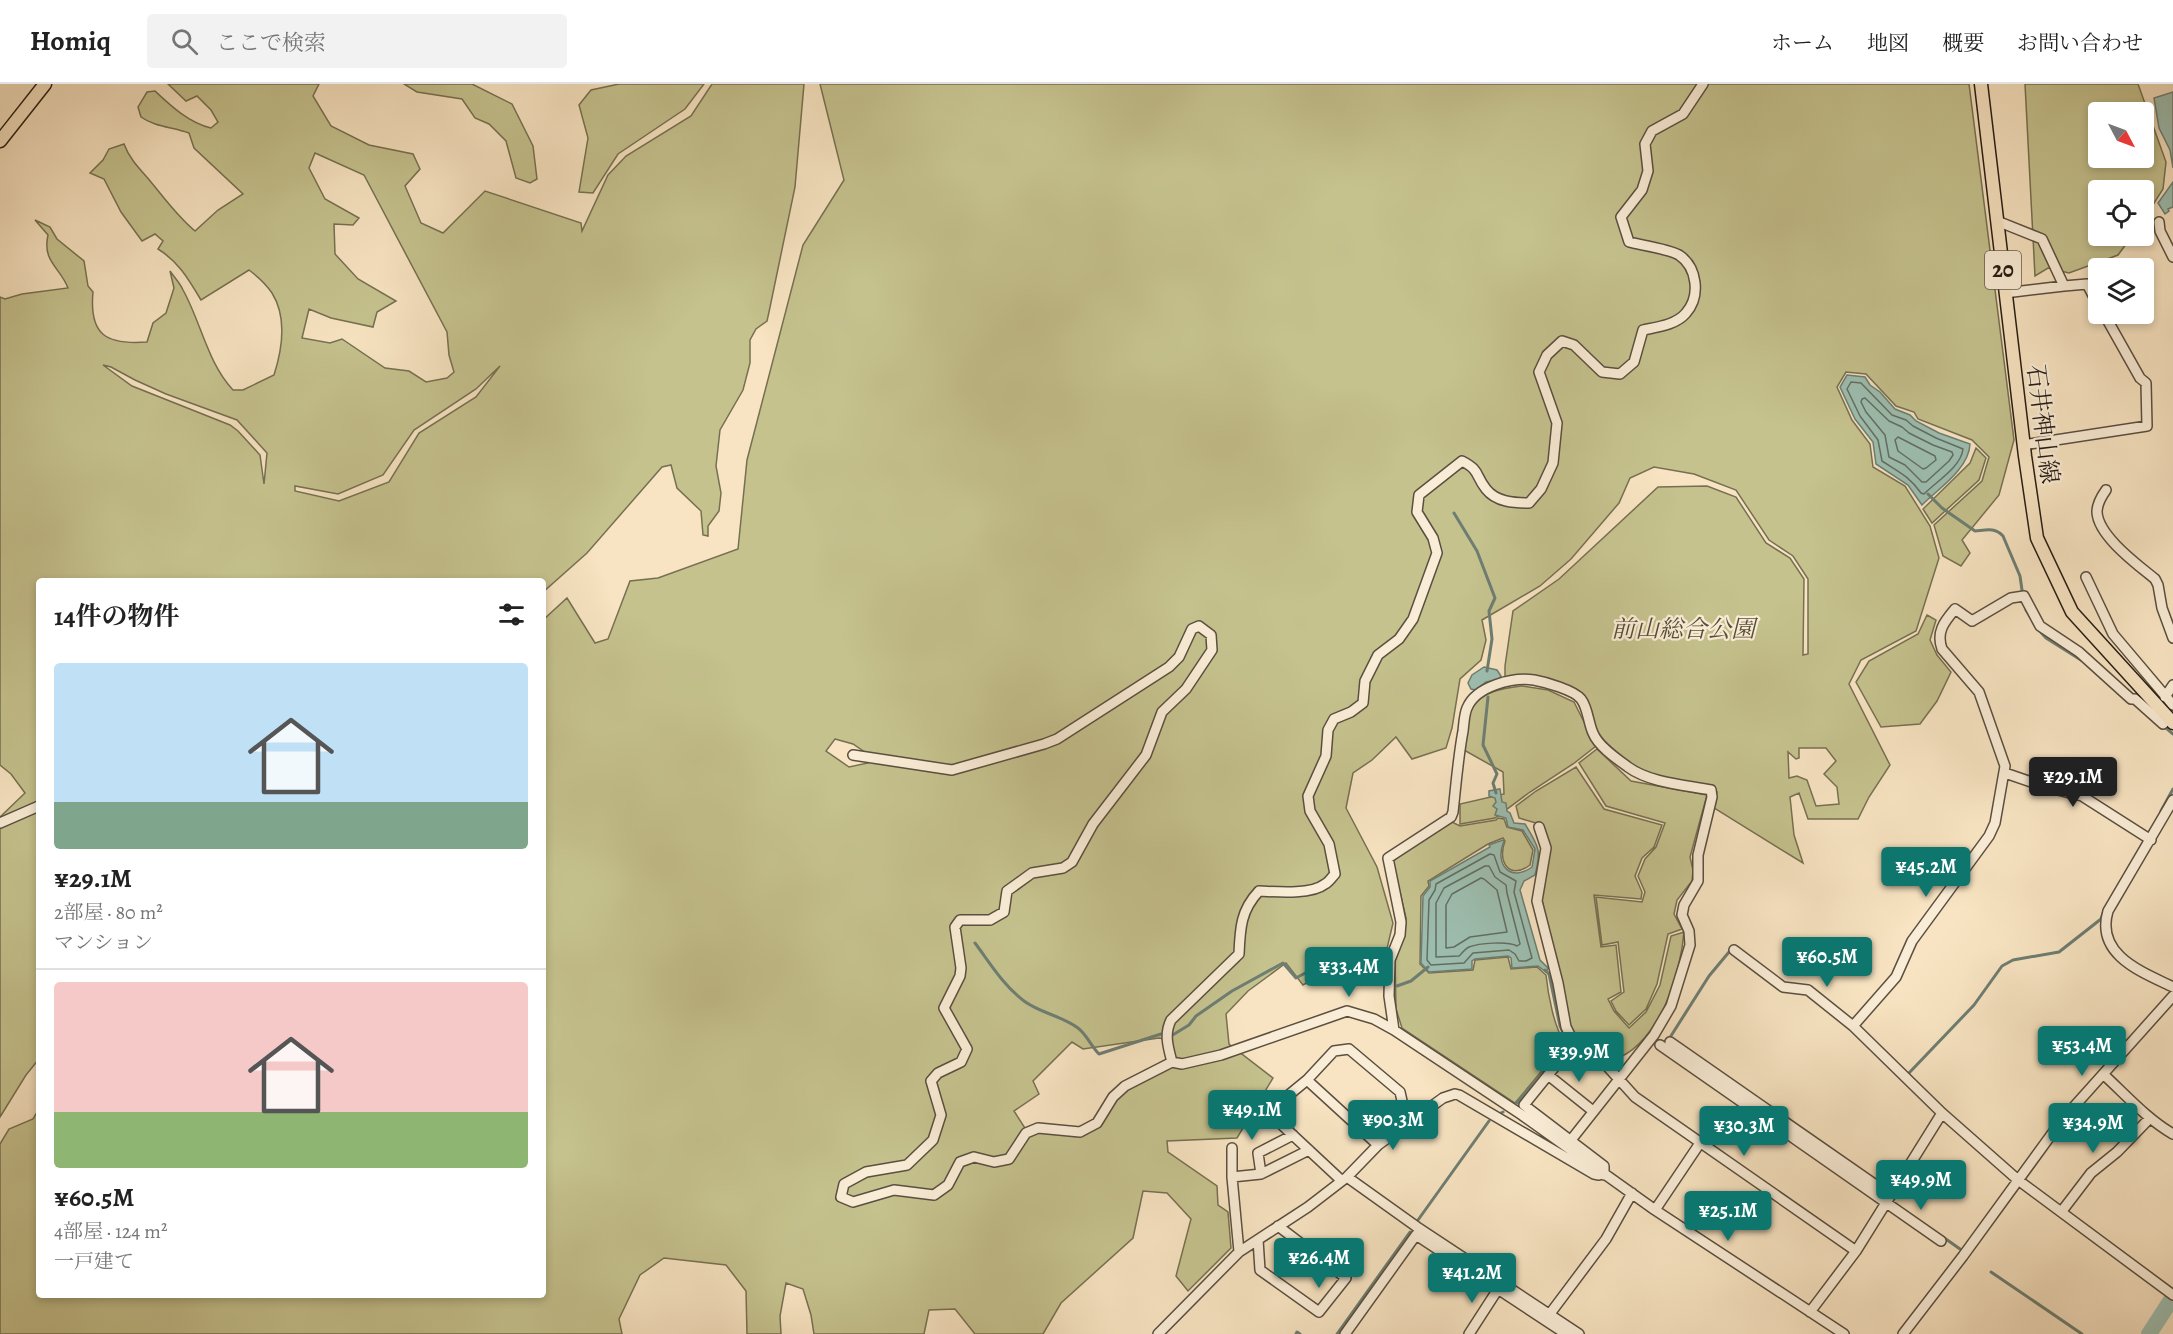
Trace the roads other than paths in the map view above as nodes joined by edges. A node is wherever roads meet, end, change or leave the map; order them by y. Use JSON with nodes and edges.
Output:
{"nodes":[{"id":1,"x":45,"y":84,"type":"edge"},
{"id":2,"x":1703,"y":84,"type":"edge"},
{"id":3,"x":1981,"y":84,"type":"edge"},
{"id":4,"x":0,"y":141,"type":"edge"},
{"id":5,"x":1997,"y":221,"type":"junction"},
{"id":6,"x":2158,"y":222,"type":"dead end"},
{"id":7,"x":2173,"y":257,"type":"edge"},
{"id":8,"x":2064,"y":286,"type":"junction"},
{"id":9,"x":2088,"y":286,"type":"edge"},
{"id":10,"x":2005,"y":293,"type":"junction"},
{"id":11,"x":2110,"y":324,"type":"edge"},
{"id":12,"x":2024,"y":445,"type":"junction"},
{"id":13,"x":2106,"y":490,"type":"dead end"},
{"id":14,"x":2086,"y":577,"type":"dead end"},
{"id":15,"x":2173,"y":638,"type":"edge"},
{"id":16,"x":2173,"y":685,"type":"edge"},
{"id":17,"x":2165,"y":697,"type":"junction"},
{"id":18,"x":2173,"y":705,"type":"edge"},
{"id":19,"x":2171,"y":720,"type":"edge"},
{"id":20,"x":853,"y":755,"type":"dead end"},
{"id":21,"x":2005,"y":773,"type":"junction"},
{"id":22,"x":2173,"y":800,"type":"edge"},
{"id":23,"x":36,"y":807,"type":"edge"},
{"id":24,"x":0,"y":823,"type":"edge"},
{"id":25,"x":1539,"y":827,"type":"dead end"},
{"id":26,"x":2148,"y":838,"type":"junction"},
{"id":27,"x":1734,"y":950,"type":"dead end"},
{"id":28,"x":2155,"y":978,"type":"junction"},
{"id":29,"x":2173,"y":987,"type":"edge"},
{"id":30,"x":2173,"y":996,"type":"edge"},
{"id":31,"x":2166,"y":1004,"type":"junction"},
{"id":32,"x":1853,"y":1026,"type":"junction"},
{"id":33,"x":1394,"y":1030,"type":"junction"},
{"id":34,"x":1574,"y":1043,"type":"junction"},
{"id":35,"x":1665,"y":1044,"type":"dead end"},
{"id":36,"x":1172,"y":1062,"type":"junction"},
{"id":37,"x":2103,"y":1074,"type":"junction"},
{"id":38,"x":1548,"y":1075,"type":"junction"},
{"id":39,"x":1618,"y":1079,"type":"junction"},
{"id":40,"x":1307,"y":1080,"type":"junction"},
{"id":41,"x":1593,"y":1111,"type":"junction"},
{"id":42,"x":1942,"y":1113,"type":"junction"},
{"id":43,"x":2150,"y":1119,"type":"junction"},
{"id":44,"x":1407,"y":1123,"type":"junction"},
{"id":45,"x":2173,"y":1134,"type":"edge"},
{"id":46,"x":1293,"y":1135,"type":"junction"},
{"id":47,"x":1571,"y":1140,"type":"junction"},
{"id":48,"x":1700,"y":1143,"type":"junction"},
{"id":49,"x":1378,"y":1145,"type":"junction"},
{"id":50,"x":1232,"y":1149,"type":"dead end"},
{"id":51,"x":1309,"y":1150,"type":"junction"},
{"id":52,"x":1261,"y":1174,"type":"junction"},
{"id":53,"x":1604,"y":1175,"type":"junction"},
{"id":54,"x":1232,"y":1177,"type":"junction"},
{"id":55,"x":1344,"y":1179,"type":"junction"},
{"id":56,"x":2018,"y":1180,"type":"junction"},
{"id":57,"x":1632,"y":1193,"type":"junction"},
{"id":58,"x":1888,"y":1199,"type":"junction"},
{"id":59,"x":1655,"y":1210,"type":"junction"},
{"id":60,"x":2062,"y":1211,"type":"junction"},
{"id":61,"x":1278,"y":1226,"type":"junction"},
{"id":62,"x":1258,"y":1240,"type":"junction"},
{"id":63,"x":1941,"y":1241,"type":"dead end"},
{"id":64,"x":1856,"y":1251,"type":"junction"},
{"id":65,"x":1239,"y":1252,"type":"junction"},
{"id":66,"x":1500,"y":1286,"type":"junction"},
{"id":67,"x":2172,"y":1294,"type":"edge"},
{"id":68,"x":1810,"y":1312,"type":"junction"},
{"id":69,"x":1549,"y":1315,"type":"junction"},
{"id":70,"x":1158,"y":1334,"type":"edge"},
{"id":71,"x":1345,"y":1334,"type":"edge"},
{"id":72,"x":1469,"y":1334,"type":"edge"},
{"id":73,"x":1566,"y":1334,"type":"edge"},
{"id":74,"x":1579,"y":1334,"type":"edge"},
{"id":75,"x":1844,"y":1334,"type":"edge"},
{"id":76,"x":1903,"y":1334,"type":"edge"}],
"edges":[{"from":1,"to":4,"type":"main road"},
{"from":2,"to":36,"type":"street"},
{"from":3,"to":5,"type":"main road","name":"石井神山線","number":"20"},
{"from":5,"to":8,"type":"street"},
{"from":5,"to":10,"type":"main road","name":"石井神山線","number":"20"},
{"from":6,"to":7,"type":"street"},
{"from":8,"to":9,"type":"street"},
{"from":8,"to":10,"type":"street"},
{"from":10,"to":12,"type":"main road","name":"石井神山線","number":"20"},
{"from":11,"to":12,"type":"street"},
{"from":12,"to":19,"type":"main road","name":"石井神山線","number":"20"},
{"from":13,"to":15,"type":"street"},
{"from":14,"to":17,"type":"street"},
{"from":16,"to":17,"type":"street"},
{"from":17,"to":18,"type":"street"},
{"from":19,"to":21,"type":"street"},
{"from":20,"to":36,"type":"street"},
{"from":21,"to":26,"type":"street"},
{"from":21,"to":32,"type":"street"},
{"from":22,"to":26,"type":"street"},
{"from":23,"to":24,"type":"street"},
{"from":25,"to":34,"type":"street"},
{"from":26,"to":28,"type":"street"},
{"from":27,"to":32,"type":"street"},
{"from":28,"to":29,"type":"street"},
{"from":28,"to":31,"type":"street"},
{"from":30,"to":31,"type":"street"},
{"from":31,"to":37,"type":"street"},
{"from":32,"to":42,"type":"street"},
{"from":33,"to":36,"type":"street"},
{"from":33,"to":39,"type":"street"},
{"from":33,"to":53,"type":"street"},
{"from":34,"to":38,"type":"street"},
{"from":34,"to":39,"type":"street"},
{"from":35,"to":58,"type":"street"},
{"from":37,"to":43,"type":"street"},
{"from":37,"to":56,"type":"street"},
{"from":38,"to":41,"type":"street"},
{"from":38,"to":47,"type":"street"},
{"from":39,"to":41,"type":"street"},
{"from":39,"to":48,"type":"street"},
{"from":40,"to":44,"type":"street"},
{"from":40,"to":46,"type":"street"},
{"from":40,"to":49,"type":"street"},
{"from":41,"to":47,"type":"street"},
{"from":42,"to":56,"type":"street"},
{"from":42,"to":58,"type":"street"},
{"from":43,"to":45,"type":"street"},
{"from":43,"to":60,"type":"street"},
{"from":44,"to":49,"type":"street"},
{"from":44,"to":53,"type":"street"},
{"from":46,"to":51,"type":"street"},
{"from":46,"to":52,"type":"street"},
{"from":47,"to":53,"type":"street"},
{"from":48,"to":59,"type":"street"},
{"from":48,"to":64,"type":"street"},
{"from":49,"to":55,"type":"street"},
{"from":50,"to":54,"type":"street"},
{"from":51,"to":52,"type":"street"},
{"from":51,"to":55,"type":"street"},
{"from":52,"to":54,"type":"street"},
{"from":53,"to":57,"type":"street"},
{"from":54,"to":65,"type":"street"},
{"from":55,"to":61,"type":"street"},
{"from":55,"to":66,"type":"street"},
{"from":56,"to":60,"type":"street"},
{"from":56,"to":76,"type":"street"},
{"from":57,"to":59,"type":"street"},
{"from":57,"to":69,"type":"street"},
{"from":58,"to":63,"type":"street"},
{"from":58,"to":64,"type":"street"},
{"from":59,"to":68,"type":"street"},
{"from":60,"to":67,"type":"street"},
{"from":61,"to":62,"type":"street"},
{"from":61,"to":62,"type":"street"},
{"from":62,"to":65,"type":"street"},
{"from":64,"to":68,"type":"street"},
{"from":65,"to":70,"type":"street"},
{"from":66,"to":69,"type":"street"},
{"from":66,"to":71,"type":"street"},
{"from":66,"to":72,"type":"street"},
{"from":66,"to":73,"type":"street"},
{"from":68,"to":75,"type":"street"},
{"from":69,"to":74,"type":"street"}]}
